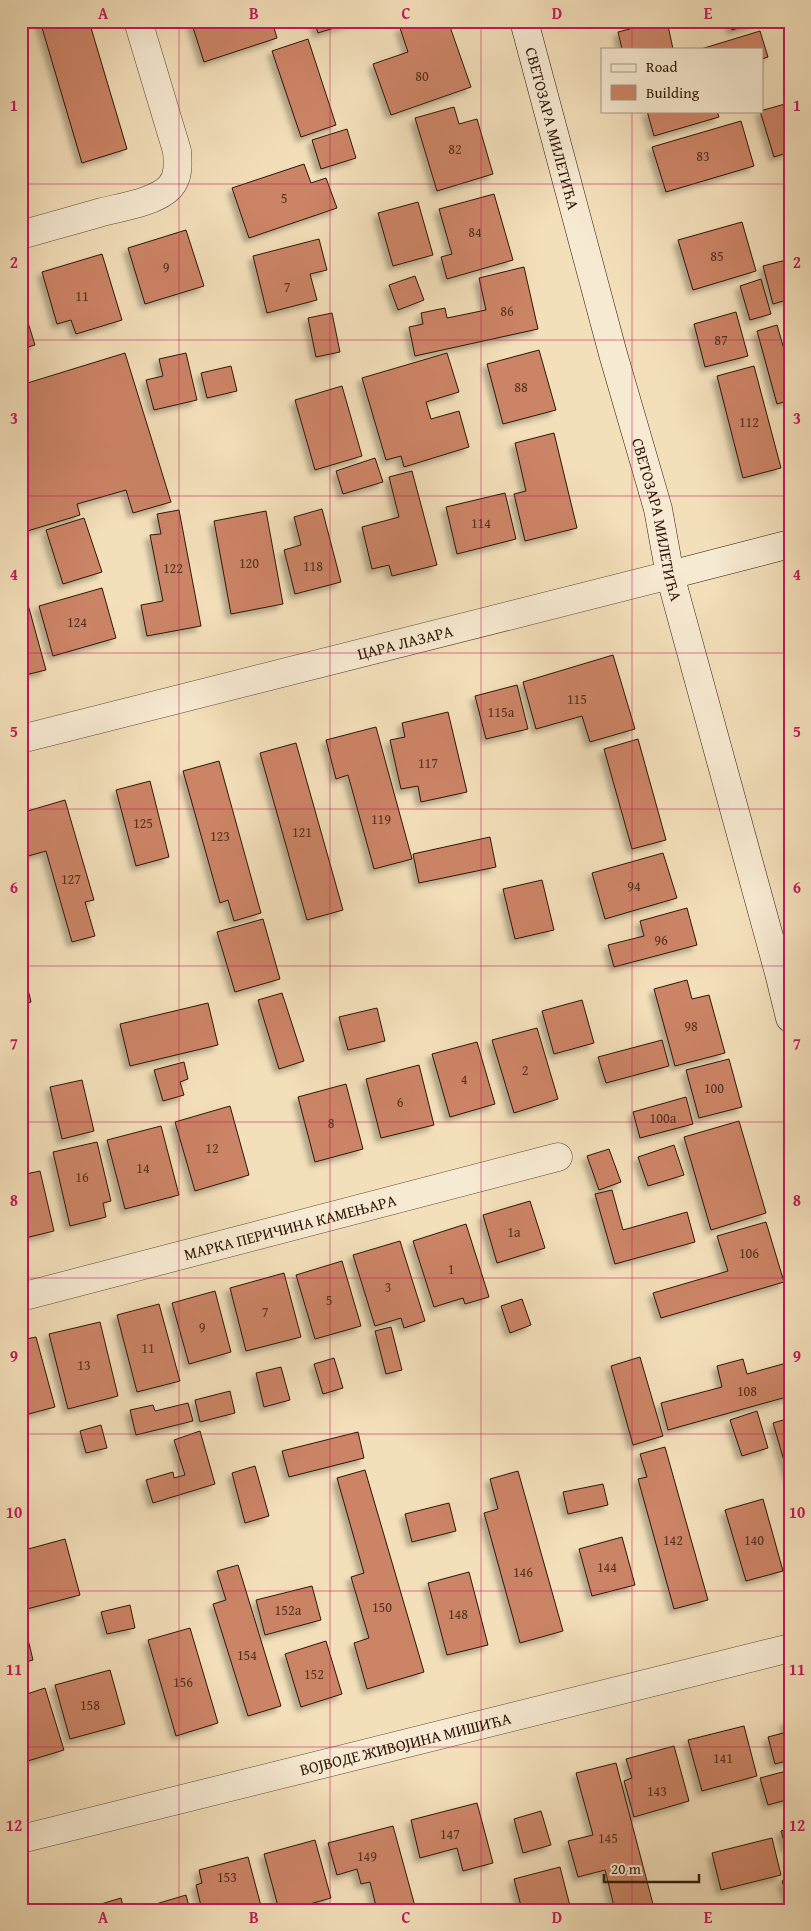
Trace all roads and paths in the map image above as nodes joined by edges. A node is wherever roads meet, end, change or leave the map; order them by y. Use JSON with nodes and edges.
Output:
{"nodes":[{"id":1,"x":138,"y":21,"type":"edge"},
{"id":2,"x":524,"y":21,"type":"edge"},
{"id":3,"x":21,"y":235,"type":"edge"},
{"id":4,"x":790,"y":544,"type":"edge"},
{"id":5,"x":670,"y":575,"type":"junction"},
{"id":6,"x":21,"y":739,"type":"edge"},
{"id":7,"x":790,"y":1018,"type":"edge"},
{"id":8,"x":558,"y":1158,"type":"dead end"},
{"id":9,"x":21,"y":1297,"type":"edge"},
{"id":10,"x":790,"y":1648,"type":"edge"},
{"id":11,"x":21,"y":1839,"type":"edge"}],
"edges":[{"from":1,"to":3,"type":"street"},
{"from":2,"to":5,"type":"street","name":"СВЕТОЗАРА МИЛЕТИЋА"},
{"from":4,"to":5,"type":"street","name":"ЦАРА ЛАЗАРА"},
{"from":5,"to":6,"type":"street","name":"ЦАРА ЛАЗАРА"},
{"from":5,"to":7,"type":"street","name":"СВЕТОЗАРА МИЛЕТИЋА"},
{"from":8,"to":9,"type":"street","name":"МАРКА ПЕРИЧИНА КАМЕЊАРА"},
{"from":10,"to":11,"type":"street","name":"ВОЈВОДЕ ЖИВОЈИНА МИШИЋА"}]}
